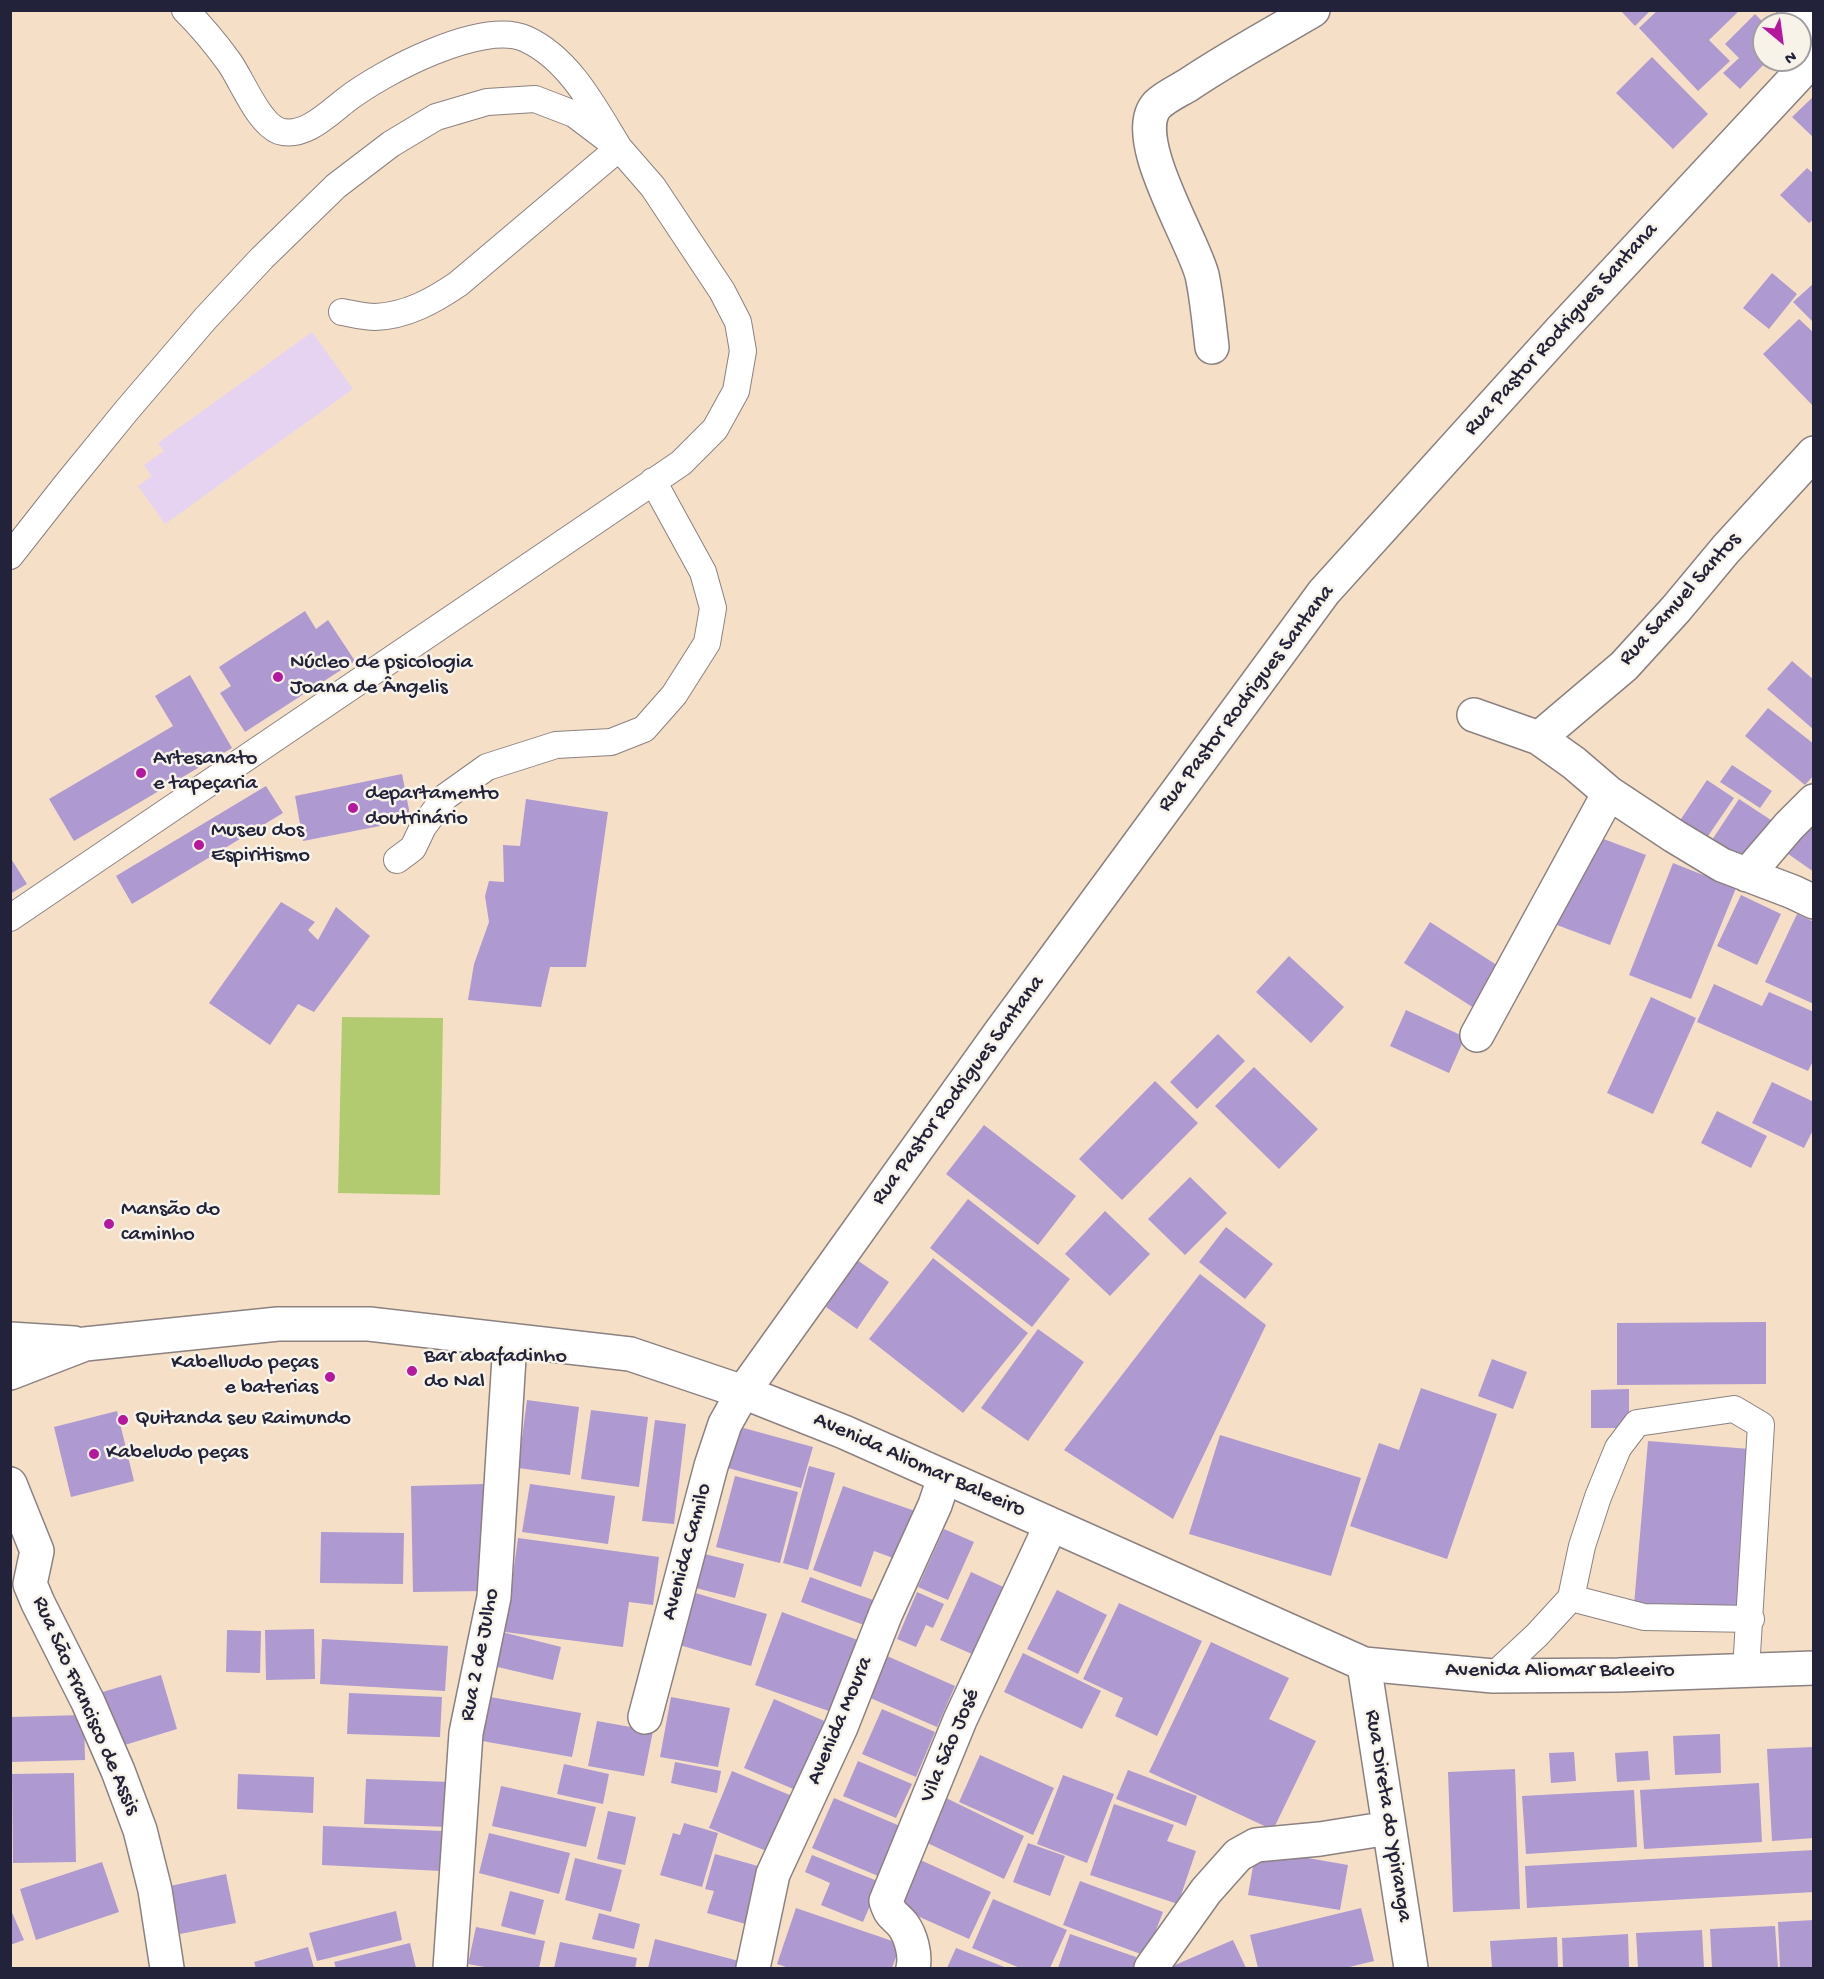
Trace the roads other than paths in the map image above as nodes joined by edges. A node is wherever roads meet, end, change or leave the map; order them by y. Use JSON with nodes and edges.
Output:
{"nodes":[{"id":1,"x":185,"y":10,"type":"edge"},
{"id":2,"x":1313,"y":10,"type":"edge"},
{"id":3,"x":1794,"y":10,"type":"edge"},
{"id":4,"x":1814,"y":37,"type":"edge"},
{"id":5,"x":1814,"y":58,"type":"edge"},
{"id":6,"x":619,"y":148,"type":"junction"},
{"id":7,"x":342,"y":312,"type":"dead end"},
{"id":8,"x":1212,"y":347,"type":"dead end"},
{"id":9,"x":1814,"y":453,"type":"edge"},
{"id":10,"x":653,"y":481,"type":"junction"},
{"id":11,"x":10,"y":556,"type":"edge"},
{"id":12,"x":1474,"y":715,"type":"dead end"},
{"id":13,"x":1539,"y":738,"type":"junction"},
{"id":14,"x":1609,"y":793,"type":"junction"},
{"id":15,"x":1814,"y":801,"type":"edge"},
{"id":16,"x":397,"y":860,"type":"dead end"},
{"id":17,"x":1747,"y":875,"type":"junction"},
{"id":18,"x":1814,"y":902,"type":"edge"},
{"id":19,"x":10,"y":918,"type":"edge"},
{"id":20,"x":1477,"y":1035,"type":"dead end"},
{"id":21,"x":10,"y":1339,"type":"edge"},
{"id":22,"x":510,"y":1342,"type":"junction"},
{"id":23,"x":85,"y":1344,"type":"junction"},
{"id":24,"x":10,"y":1373,"type":"edge"},
{"id":25,"x":743,"y":1392,"type":"junction"},
{"id":26,"x":945,"y":1478,"type":"junction"},
{"id":27,"x":10,"y":1484,"type":"edge"},
{"id":28,"x":1052,"y":1525,"type":"junction"},
{"id":29,"x":1571,"y":1598,"type":"junction"},
{"id":30,"x":1751,"y":1619,"type":"junction"},
{"id":31,"x":1364,"y":1664,"type":"junction"},
{"id":32,"x":1814,"y":1668,"type":"edge"},
{"id":33,"x":1746,"y":1670,"type":"junction"},
{"id":34,"x":1493,"y":1676,"type":"junction"},
{"id":35,"x":645,"y":1717,"type":"dead end"},
{"id":36,"x":1389,"y":1828,"type":"junction"},
{"id":37,"x":167,"y":1968,"type":"edge"},
{"id":38,"x":450,"y":1968,"type":"edge"},
{"id":39,"x":753,"y":1968,"type":"edge"},
{"id":40,"x":913,"y":1968,"type":"edge"},
{"id":41,"x":1151,"y":1968,"type":"edge"},
{"id":42,"x":1410,"y":1968,"type":"edge"}],
"edges":[{"from":1,"to":6,"type":"lane"},
{"from":2,"to":8,"type":"street"},
{"from":3,"to":4,"type":"street"},
{"from":5,"to":25,"type":"street","name":"Rua Pastor Rodrigues Santana"},
{"from":6,"to":7,"type":"lane"},
{"from":6,"to":10,"type":"lane"},
{"from":6,"to":11,"type":"lane"},
{"from":9,"to":13,"type":"street","name":"Rua Samuel Santos"},
{"from":10,"to":16,"type":"lane"},
{"from":10,"to":19,"type":"lane"},
{"from":12,"to":13,"type":"street"},
{"from":13,"to":14,"type":"street"},
{"from":14,"to":17,"type":"street"},
{"from":14,"to":20,"type":"street"},
{"from":15,"to":17,"type":"street"},
{"from":17,"to":18,"type":"street"},
{"from":21,"to":23,"type":"street"},
{"from":22,"to":23,"type":"street","name":"Avenida Aliomar Baleeiro"},
{"from":22,"to":25,"type":"street","name":"Avenida Aliomar Baleeiro"},
{"from":22,"to":38,"type":"street","name":"Rua 2 de Julho"},
{"from":23,"to":24,"type":"street","name":"Avenida Aliomar Baleeiro"},
{"from":25,"to":26,"type":"street","name":"Avenida Aliomar Baleeiro"},
{"from":25,"to":35,"type":"street","name":"Avenida Camilo"},
{"from":26,"to":28,"type":"street","name":"Avenida Aliomar Baleeiro"},
{"from":26,"to":39,"type":"street","name":"Avenida Moura"},
{"from":27,"to":37,"type":"street","name":"Rua São Francisco de Assis"},
{"from":28,"to":31,"type":"street","name":"Avenida Aliomar Baleeiro"},
{"from":28,"to":40,"type":"street","name":"Vila São José"},
{"from":29,"to":30,"type":"lane"},
{"from":29,"to":30,"type":"lane"},
{"from":29,"to":34,"type":"lane"},
{"from":30,"to":33,"type":"lane"},
{"from":31,"to":34,"type":"street","name":"Avenida Aliomar Baleeiro"},
{"from":31,"to":36,"type":"street","name":"Rua Direta do Ypiranga"},
{"from":32,"to":33,"type":"street","name":"Avenida Aliomar Baleeiro"},
{"from":33,"to":34,"type":"street","name":"Avenida Aliomar Baleeiro"},
{"from":36,"to":41,"type":"street"},
{"from":36,"to":42,"type":"street","name":"Rua Direta do Ypiranga"}]}
